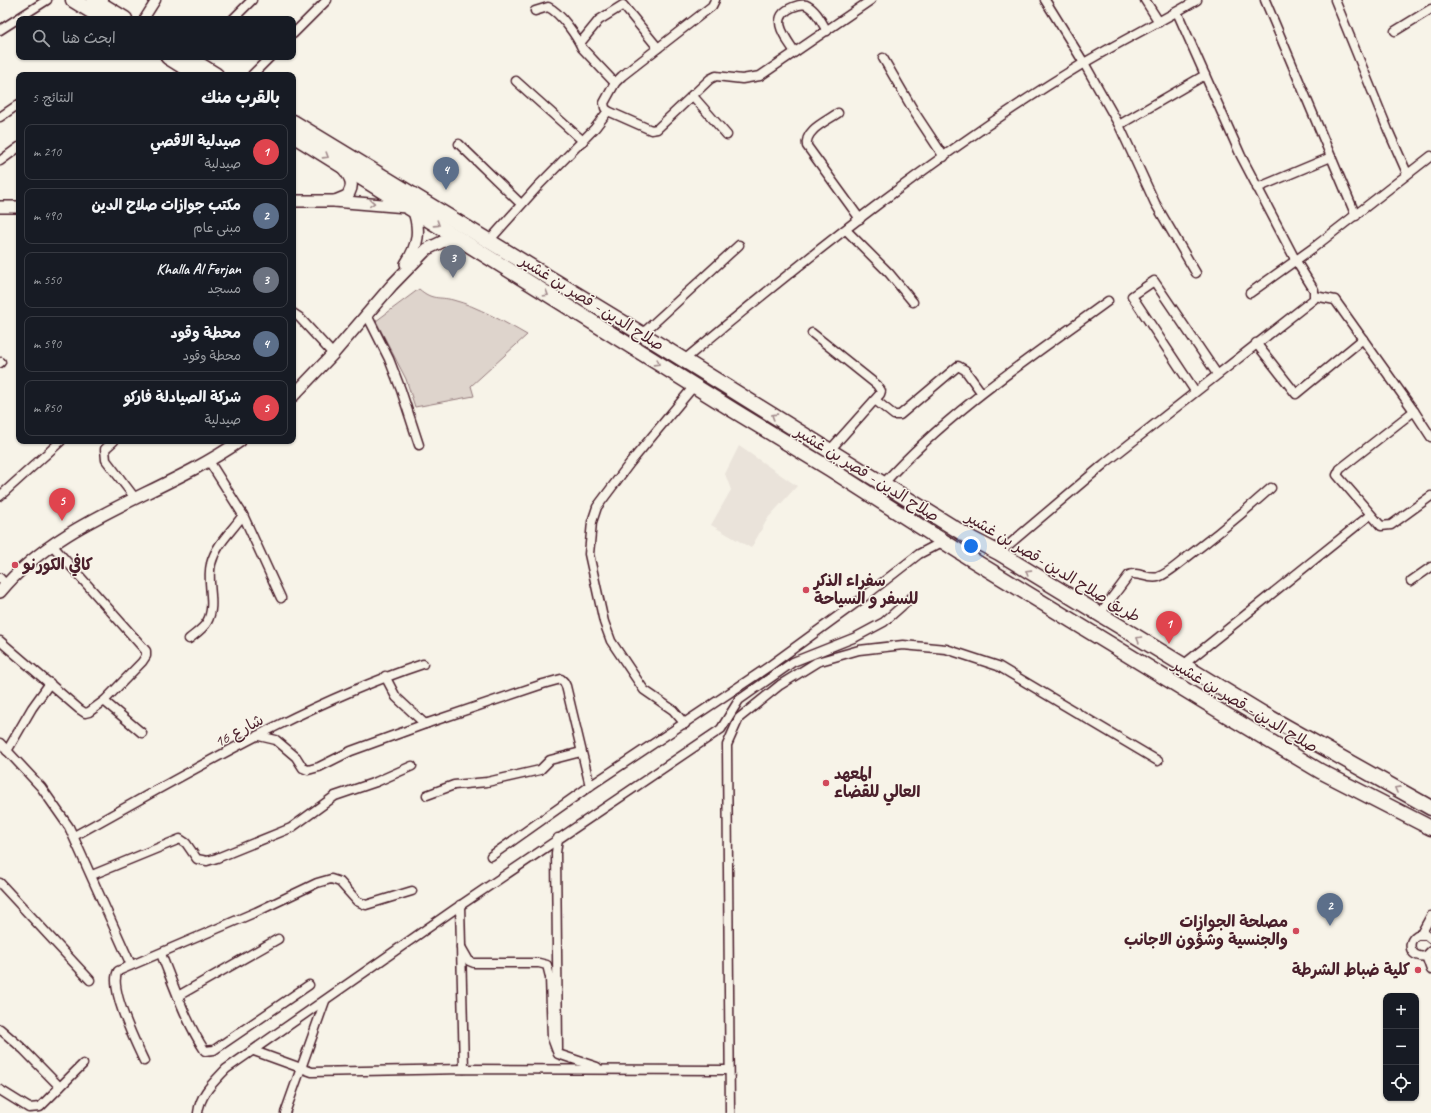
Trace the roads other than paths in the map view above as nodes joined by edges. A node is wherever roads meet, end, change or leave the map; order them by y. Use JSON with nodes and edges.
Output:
{"nodes":[{"id":1,"x":47,"y":0,"type":"edge"},
{"id":2,"x":73,"y":0,"type":"edge"},
{"id":3,"x":94,"y":0,"type":"edge"},
{"id":4,"x":156,"y":0,"type":"edge"},
{"id":5,"x":252,"y":0,"type":"edge"},
{"id":6,"x":327,"y":0,"type":"edge"},
{"id":7,"x":716,"y":0,"type":"edge"},
{"id":8,"x":871,"y":0,"type":"edge"},
{"id":9,"x":1045,"y":0,"type":"edge"},
{"id":10,"x":1145,"y":0,"type":"edge"},
{"id":11,"x":1197,"y":0,"type":"edge"},
{"id":12,"x":1265,"y":0,"type":"edge"},
{"id":13,"x":1335,"y":0,"type":"edge"},
{"id":14,"x":1431,"y":9,"type":"edge"},
{"id":15,"x":535,"y":11,"type":"dead end"},
{"id":16,"x":1177,"y":12,"type":"junction"},
{"id":17,"x":22,"y":16,"type":"edge"},
{"id":18,"x":99,"y":16,"type":"edge"},
{"id":19,"x":120,"y":16,"type":"edge"},
{"id":20,"x":146,"y":16,"type":"edge"},
{"id":21,"x":236,"y":16,"type":"edge"},
{"id":22,"x":16,"y":20,"type":"edge"},
{"id":23,"x":1159,"y":22,"type":"junction"},
{"id":24,"x":0,"y":30,"type":"edge"},
{"id":25,"x":296,"y":31,"type":"edge"},
{"id":26,"x":827,"y":31,"type":"junction"},
{"id":27,"x":1395,"y":31,"type":"dead end"},
{"id":28,"x":581,"y":42,"type":"junction"},
{"id":29,"x":658,"y":48,"type":"junction"},
{"id":30,"x":795,"y":52,"type":"junction"},
{"id":31,"x":884,"y":58,"type":"dead end"},
{"id":32,"x":176,"y":60,"type":"edge"},
{"id":33,"x":267,"y":60,"type":"edge"},
{"id":34,"x":1084,"y":63,"type":"junction"},
{"id":35,"x":192,"y":66,"type":"edge"},
{"id":36,"x":208,"y":72,"type":"edge"},
{"id":37,"x":255,"y":72,"type":"edge"},
{"id":38,"x":1205,"y":75,"type":"junction"},
{"id":39,"x":516,"y":81,"type":"dead end"},
{"id":40,"x":615,"y":83,"type":"junction"},
{"id":41,"x":692,"y":95,"type":"junction"},
{"id":42,"x":16,"y":106,"type":"edge"},
{"id":43,"x":608,"y":111,"type":"junction"},
{"id":44,"x":838,"y":113,"type":"dead end"},
{"id":45,"x":0,"y":117,"type":"edge"},
{"id":46,"x":296,"y":124,"type":"edge"},
{"id":47,"x":1119,"y":125,"type":"junction"},
{"id":48,"x":728,"y":135,"type":"dead end"},
{"id":49,"x":296,"y":137,"type":"edge"},
{"id":50,"x":583,"y":141,"type":"junction"},
{"id":51,"x":459,"y":144,"type":"dead end"},
{"id":52,"x":16,"y":149,"type":"edge"},
{"id":53,"x":1431,"y":156,"type":"edge"},
{"id":54,"x":944,"y":157,"type":"junction"},
{"id":55,"x":1331,"y":157,"type":"junction"},
{"id":56,"x":0,"y":161,"type":"edge"},
{"id":57,"x":342,"y":166,"type":"junction"},
{"id":58,"x":1408,"y":173,"type":"junction"},
{"id":59,"x":1257,"y":188,"type":"junction"},
{"id":60,"x":296,"y":201,"type":"edge"},
{"id":61,"x":334,"y":201,"type":"junction"},
{"id":62,"x":521,"y":204,"type":"junction"},
{"id":63,"x":0,"y":207,"type":"edge"},
{"id":64,"x":16,"y":207,"type":"edge"},
{"id":65,"x":411,"y":208,"type":"junction"},
{"id":66,"x":1356,"y":216,"type":"junction"},
{"id":67,"x":860,"y":219,"type":"junction"},
{"id":68,"x":846,"y":230,"type":"junction"},
{"id":69,"x":461,"y":240,"type":"junction"},
{"id":70,"x":488,"y":242,"type":"junction"},
{"id":71,"x":739,"y":245,"type":"dead end"},
{"id":72,"x":1296,"y":261,"type":"junction"},
{"id":73,"x":1196,"y":273,"type":"dead end"},
{"id":74,"x":392,"y":285,"type":"junction"},
{"id":75,"x":1250,"y":293,"type":"dead end"},
{"id":76,"x":1315,"y":296,"type":"junction"},
{"id":77,"x":1108,"y":301,"type":"dead end"},
{"id":78,"x":913,"y":302,"type":"dead end"},
{"id":79,"x":296,"y":314,"type":"edge"},
{"id":80,"x":367,"y":315,"type":"junction"},
{"id":81,"x":812,"y":333,"type":"dead end"},
{"id":82,"x":642,"y":334,"type":"junction"},
{"id":83,"x":1363,"y":339,"type":"junction"},
{"id":84,"x":1256,"y":343,"type":"junction"},
{"id":85,"x":333,"y":354,"type":"junction"},
{"id":86,"x":684,"y":360,"type":"junction"},
{"id":87,"x":1217,"y":374,"type":"junction"},
{"id":88,"x":694,"y":386,"type":"junction"},
{"id":89,"x":1195,"y":391,"type":"junction"},
{"id":90,"x":981,"y":392,"type":"junction"},
{"id":91,"x":296,"y":393,"type":"edge"},
{"id":92,"x":875,"y":400,"type":"junction"},
{"id":93,"x":1414,"y":410,"type":"junction"},
{"id":94,"x":1431,"y":437,"type":"edge"},
{"id":95,"x":58,"y":444,"type":"edge"},
{"id":96,"x":111,"y":444,"type":"edge"},
{"id":97,"x":235,"y":444,"type":"edge"},
{"id":98,"x":419,"y":445,"type":"dead end"},
{"id":99,"x":830,"y":450,"type":"junction"},
{"id":100,"x":209,"y":461,"type":"junction"},
{"id":101,"x":884,"y":483,"type":"junction"},
{"id":102,"x":1271,"y":488,"type":"dead end"},
{"id":103,"x":0,"y":496,"type":"edge"},
{"id":104,"x":1431,"y":496,"type":"edge"},
{"id":105,"x":135,"y":498,"type":"junction"},
{"id":106,"x":243,"y":515,"type":"junction"},
{"id":107,"x":1370,"y":515,"type":"junction"},
{"id":108,"x":943,"y":521,"type":"junction"},
{"id":109,"x":940,"y":539,"type":"junction"},
{"id":110,"x":52,"y":546,"type":"junction"},
{"id":111,"x":996,"y":552,"type":"junction"},
{"id":112,"x":984,"y":567,"type":"junction"},
{"id":113,"x":1431,"y":567,"type":"edge"},
{"id":114,"x":1411,"y":581,"type":"dead end"},
{"id":115,"x":2,"y":585,"type":"edge"},
{"id":116,"x":281,"y":598,"type":"dead end"},
{"id":117,"x":911,"y":598,"type":"dead end"},
{"id":118,"x":1099,"y":615,"type":"junction"},
{"id":119,"x":189,"y":639,"type":"dead end"},
{"id":120,"x":0,"y":641,"type":"edge"},
{"id":121,"x":423,"y":664,"type":"dead end"},
{"id":122,"x":1183,"y":666,"type":"junction"},
{"id":123,"x":385,"y":676,"type":"junction"},
{"id":124,"x":50,"y":683,"type":"junction"},
{"id":125,"x":104,"y":701,"type":"junction"},
{"id":126,"x":428,"y":723,"type":"junction"},
{"id":127,"x":685,"y":724,"type":"junction"},
{"id":128,"x":142,"y":733,"type":"dead end"},
{"id":129,"x":259,"y":736,"type":"junction"},
{"id":130,"x":0,"y":743,"type":"edge"},
{"id":131,"x":7,"y":751,"type":"junction"},
{"id":132,"x":581,"y":752,"type":"junction"},
{"id":133,"x":1158,"y":761,"type":"dead end"},
{"id":134,"x":412,"y":766,"type":"dead end"},
{"id":135,"x":590,"y":786,"type":"junction"},
{"id":136,"x":427,"y":795,"type":"dead end"},
{"id":137,"x":1431,"y":808,"type":"edge"},
{"id":138,"x":1431,"y":828,"type":"edge"},
{"id":139,"x":74,"y":836,"type":"junction"},
{"id":140,"x":558,"y":838,"type":"junction"},
{"id":141,"x":491,"y":856,"type":"dead end"},
{"id":142,"x":92,"y":876,"type":"junction"},
{"id":143,"x":0,"y":883,"type":"edge"},
{"id":144,"x":412,"y":891,"type":"dead end"},
{"id":145,"x":460,"y":906,"type":"junction"},
{"id":146,"x":1431,"y":916,"type":"edge"},
{"id":147,"x":1428,"y":937,"type":"edge"},
{"id":148,"x":278,"y":939,"type":"dead end"},
{"id":149,"x":461,"y":947,"type":"junction"},
{"id":150,"x":1428,"y":953,"type":"edge"},
{"id":151,"x":161,"y":954,"type":"junction"},
{"id":152,"x":132,"y":965,"type":"junction"},
{"id":153,"x":1431,"y":970,"type":"edge"},
{"id":154,"x":90,"y":980,"type":"dead end"},
{"id":155,"x":309,"y":985,"type":"dead end"},
{"id":156,"x":178,"y":996,"type":"junction"},
{"id":157,"x":325,"y":1001,"type":"junction"},
{"id":158,"x":0,"y":1029,"type":"edge"},
{"id":159,"x":254,"y":1051,"type":"junction"},
{"id":160,"x":558,"y":1054,"type":"junction"},
{"id":161,"x":144,"y":1061,"type":"dead end"},
{"id":162,"x":83,"y":1064,"type":"dead end"},
{"id":163,"x":464,"y":1069,"type":"junction"},
{"id":164,"x":301,"y":1070,"type":"junction"},
{"id":165,"x":606,"y":1070,"type":"junction"},
{"id":166,"x":729,"y":1070,"type":"junction"},
{"id":167,"x":60,"y":1087,"type":"junction"},
{"id":168,"x":0,"y":1090,"type":"edge"},
{"id":169,"x":198,"y":1113,"type":"edge"},
{"id":170,"x":285,"y":1113,"type":"edge"},
{"id":171,"x":730,"y":1113,"type":"edge"}],
"edges":[{"from":1,"to":17,"type":"street"},
{"from":2,"to":18,"type":"highway"},
{"from":3,"to":19,"type":"highway"},
{"from":4,"to":20,"type":"street"},
{"from":5,"to":21,"type":"street"},
{"from":6,"to":25,"type":"street"},
{"from":7,"to":29,"type":"street"},
{"from":8,"to":26,"type":"street"},
{"from":9,"to":34,"type":"street"},
{"from":10,"to":23,"type":"street"},
{"from":11,"to":16,"type":"street"},
{"from":12,"to":55,"type":"street"},
{"from":13,"to":58,"type":"street"},
{"from":14,"to":27,"type":"street"},
{"from":15,"to":28,"type":"street"},
{"from":16,"to":23,"type":"street"},
{"from":16,"to":38,"type":"street"},
{"from":22,"to":24,"type":"street"},
{"from":23,"to":34,"type":"street"},
{"from":26,"to":30,"type":"street"},
{"from":26,"to":30,"type":"street"},
{"from":28,"to":29,"type":"street"},
{"from":28,"to":40,"type":"street"},
{"from":29,"to":40,"type":"street"},
{"from":30,"to":41,"type":"street"},
{"from":31,"to":54,"type":"street"},
{"from":32,"to":35,"type":"highway"},
{"from":33,"to":37,"type":"street"},
{"from":34,"to":47,"type":"street"},
{"from":34,"to":54,"type":"street"},
{"from":35,"to":36,"type":"highway"},
{"from":38,"to":47,"type":"street"},
{"from":38,"to":59,"type":"street"},
{"from":39,"to":50,"type":"street"},
{"from":40,"to":43,"type":"street"},
{"from":41,"to":43,"type":"street"},
{"from":41,"to":48,"type":"street"},
{"from":42,"to":45,"type":"street"},
{"from":43,"to":50,"type":"street"},
{"from":44,"to":67,"type":"street"},
{"from":46,"to":70,"type":"highway","name":"طريق صلاح الدين -قصر بن غشير"},
{"from":47,"to":73,"type":"street"},
{"from":49,"to":57,"type":"highway","name":"صلاح الدين - قصر بن غشير","one_way":true},
{"from":50,"to":62,"type":"street"},
{"from":51,"to":62,"type":"street"},
{"from":52,"to":56,"type":"street"},
{"from":53,"to":58,"type":"street"},
{"from":54,"to":67,"type":"street"},
{"from":55,"to":59,"type":"street"},
{"from":55,"to":66,"type":"street"},
{"from":57,"to":61,"type":"street"},
{"from":57,"to":65,"type":"highway","name":"صلاح الدين - قصر بن غشير"},
{"from":58,"to":66,"type":"street"},
{"from":59,"to":72,"type":"street"},
{"from":60,"to":61,"type":"street"},
{"from":61,"to":65,"type":"street","one_way":true},
{"from":62,"to":70,"type":"street"},
{"from":63,"to":64,"type":"street"},
{"from":65,"to":69,"type":"highway","name":"صلاح الدين - قصر بن غشير","one_way":true},
{"from":65,"to":74,"type":"street"},
{"from":66,"to":72,"type":"street"},
{"from":67,"to":68,"type":"street"},
{"from":68,"to":78,"type":"street"},
{"from":68,"to":86,"type":"street"},
{"from":69,"to":74,"type":"street"},
{"from":69,"to":88,"type":"highway","name":"صلاح الدين - قصر بن غشير","one_way":true},
{"from":70,"to":82,"type":"highway","name":"طريق صلاح الدين -قصر بن غشير"},
{"from":71,"to":82,"type":"street"},
{"from":72,"to":75,"type":"street"},
{"from":72,"to":76,"type":"street"},
{"from":74,"to":80,"type":"street"},
{"from":76,"to":83,"type":"street"},
{"from":76,"to":84,"type":"street"},
{"from":77,"to":90,"type":"street"},
{"from":79,"to":85,"type":"street"},
{"from":80,"to":85,"type":"street"},
{"from":80,"to":98,"type":"street"},
{"from":81,"to":92,"type":"street"},
{"from":82,"to":86,"type":"highway","name":"طريق صلاح الدين -قصر بن غشير"},
{"from":83,"to":84,"type":"street"},
{"from":83,"to":93,"type":"street"},
{"from":84,"to":87,"type":"street"},
{"from":85,"to":91,"type":"street"},
{"from":99,"to":86,"type":"highway","name":"طريق صلاح الدين -قصر بن غشير","one_way":true},
{"from":87,"to":89,"type":"street"},
{"from":87,"to":89,"type":"street"},
{"from":88,"to":109,"type":"highway","name":"صلاح الدين - قصر بن غشير"},
{"from":88,"to":127,"type":"street"},
{"from":89,"to":111,"type":"street"},
{"from":90,"to":92,"type":"street"},
{"from":90,"to":101,"type":"street"},
{"from":92,"to":99,"type":"street"},
{"from":93,"to":94,"type":"street"},
{"from":93,"to":107,"type":"street"},
{"from":95,"to":103,"type":"street"},
{"from":96,"to":105,"type":"street"},
{"from":97,"to":100,"type":"street"},
{"from":99,"to":101,"type":"highway","name":"طريق صلاح الدين -قصر بن غشير"},
{"from":100,"to":105,"type":"street"},
{"from":100,"to":106,"type":"street"},
{"from":101,"to":108,"type":"highway","name":"طريق صلاح الدين -قصر بن غشير"},
{"from":102,"to":118,"type":"street"},
{"from":104,"to":107,"type":"street"},
{"from":105,"to":110,"type":"street"},
{"from":106,"to":116,"type":"street"},
{"from":106,"to":119,"type":"street"},
{"from":107,"to":122,"type":"street"},
{"from":108,"to":109,"type":"highway"},
{"from":108,"to":111,"type":"highway","name":"طريق صلاح الدين -قصر بن غشير"},
{"from":109,"to":112,"type":"highway","name":"صلاح الدين - قصر بن غشير"},
{"from":109,"to":127,"type":"street"},
{"from":110,"to":115,"type":"street"},
{"from":110,"to":125,"type":"street"},
{"from":111,"to":112,"type":"highway"},
{"from":118,"to":111,"type":"highway","name":"طريق صلاح الدين -قصر بن غشير","one_way":true},
{"from":112,"to":138,"type":"highway","name":"صلاح الدين - قصر بن غشير"},
{"from":113,"to":114,"type":"street"},
{"from":117,"to":140,"type":"street"},
{"from":122,"to":118,"type":"highway","name":"طريق صلاح الدين -قصر بن غشير","one_way":true},
{"from":120,"to":124,"type":"street"},
{"from":121,"to":123,"type":"street","name":"شارع 16"},
{"from":137,"to":122,"type":"highway","name":"طريق صلاح الدين -قصر بن غشير","one_way":true},
{"from":123,"to":126,"type":"street"},
{"from":123,"to":129,"type":"street","name":"شارع 16"},
{"from":124,"to":125,"type":"street"},
{"from":124,"to":131,"type":"street"},
{"from":125,"to":128,"type":"street"},
{"from":126,"to":129,"type":"street"},
{"from":126,"to":132,"type":"street"},
{"from":127,"to":135,"type":"street"},
{"from":129,"to":139,"type":"street","name":"شارع 16"},
{"from":130,"to":131,"type":"street"},
{"from":131,"to":139,"type":"street"},
{"from":132,"to":135,"type":"street"},
{"from":132,"to":136,"type":"street"},
{"from":133,"to":166,"type":"street"},
{"from":134,"to":142,"type":"street"},
{"from":135,"to":141,"type":"street"},
{"from":139,"to":142,"type":"street"},
{"from":140,"to":145,"type":"street"},
{"from":140,"to":160,"type":"street"},
{"from":142,"to":152,"type":"street"},
{"from":143,"to":154,"type":"street"},
{"from":144,"to":151,"type":"street"},
{"from":145,"to":149,"type":"street"},
{"from":145,"to":157,"type":"street"},
{"from":146,"to":147,"type":"street"},
{"from":147,"to":150,"type":"street"},
{"from":148,"to":156,"type":"street"},
{"from":149,"to":160,"type":"street"},
{"from":149,"to":163,"type":"street"},
{"from":150,"to":153,"type":"street"},
{"from":151,"to":152,"type":"street"},
{"from":151,"to":156,"type":"street"},
{"from":152,"to":161,"type":"street"},
{"from":155,"to":156,"type":"street"},
{"from":157,"to":159,"type":"street"},
{"from":157,"to":164,"type":"street"},
{"from":158,"to":167,"type":"street"},
{"from":159,"to":164,"type":"street"},
{"from":159,"to":169,"type":"street"},
{"from":160,"to":165,"type":"street"},
{"from":162,"to":167,"type":"street"},
{"from":163,"to":164,"type":"street"},
{"from":163,"to":165,"type":"street"},
{"from":164,"to":170,"type":"street"},
{"from":165,"to":166,"type":"street"},
{"from":166,"to":171,"type":"street"},
{"from":167,"to":168,"type":"street"}]}
